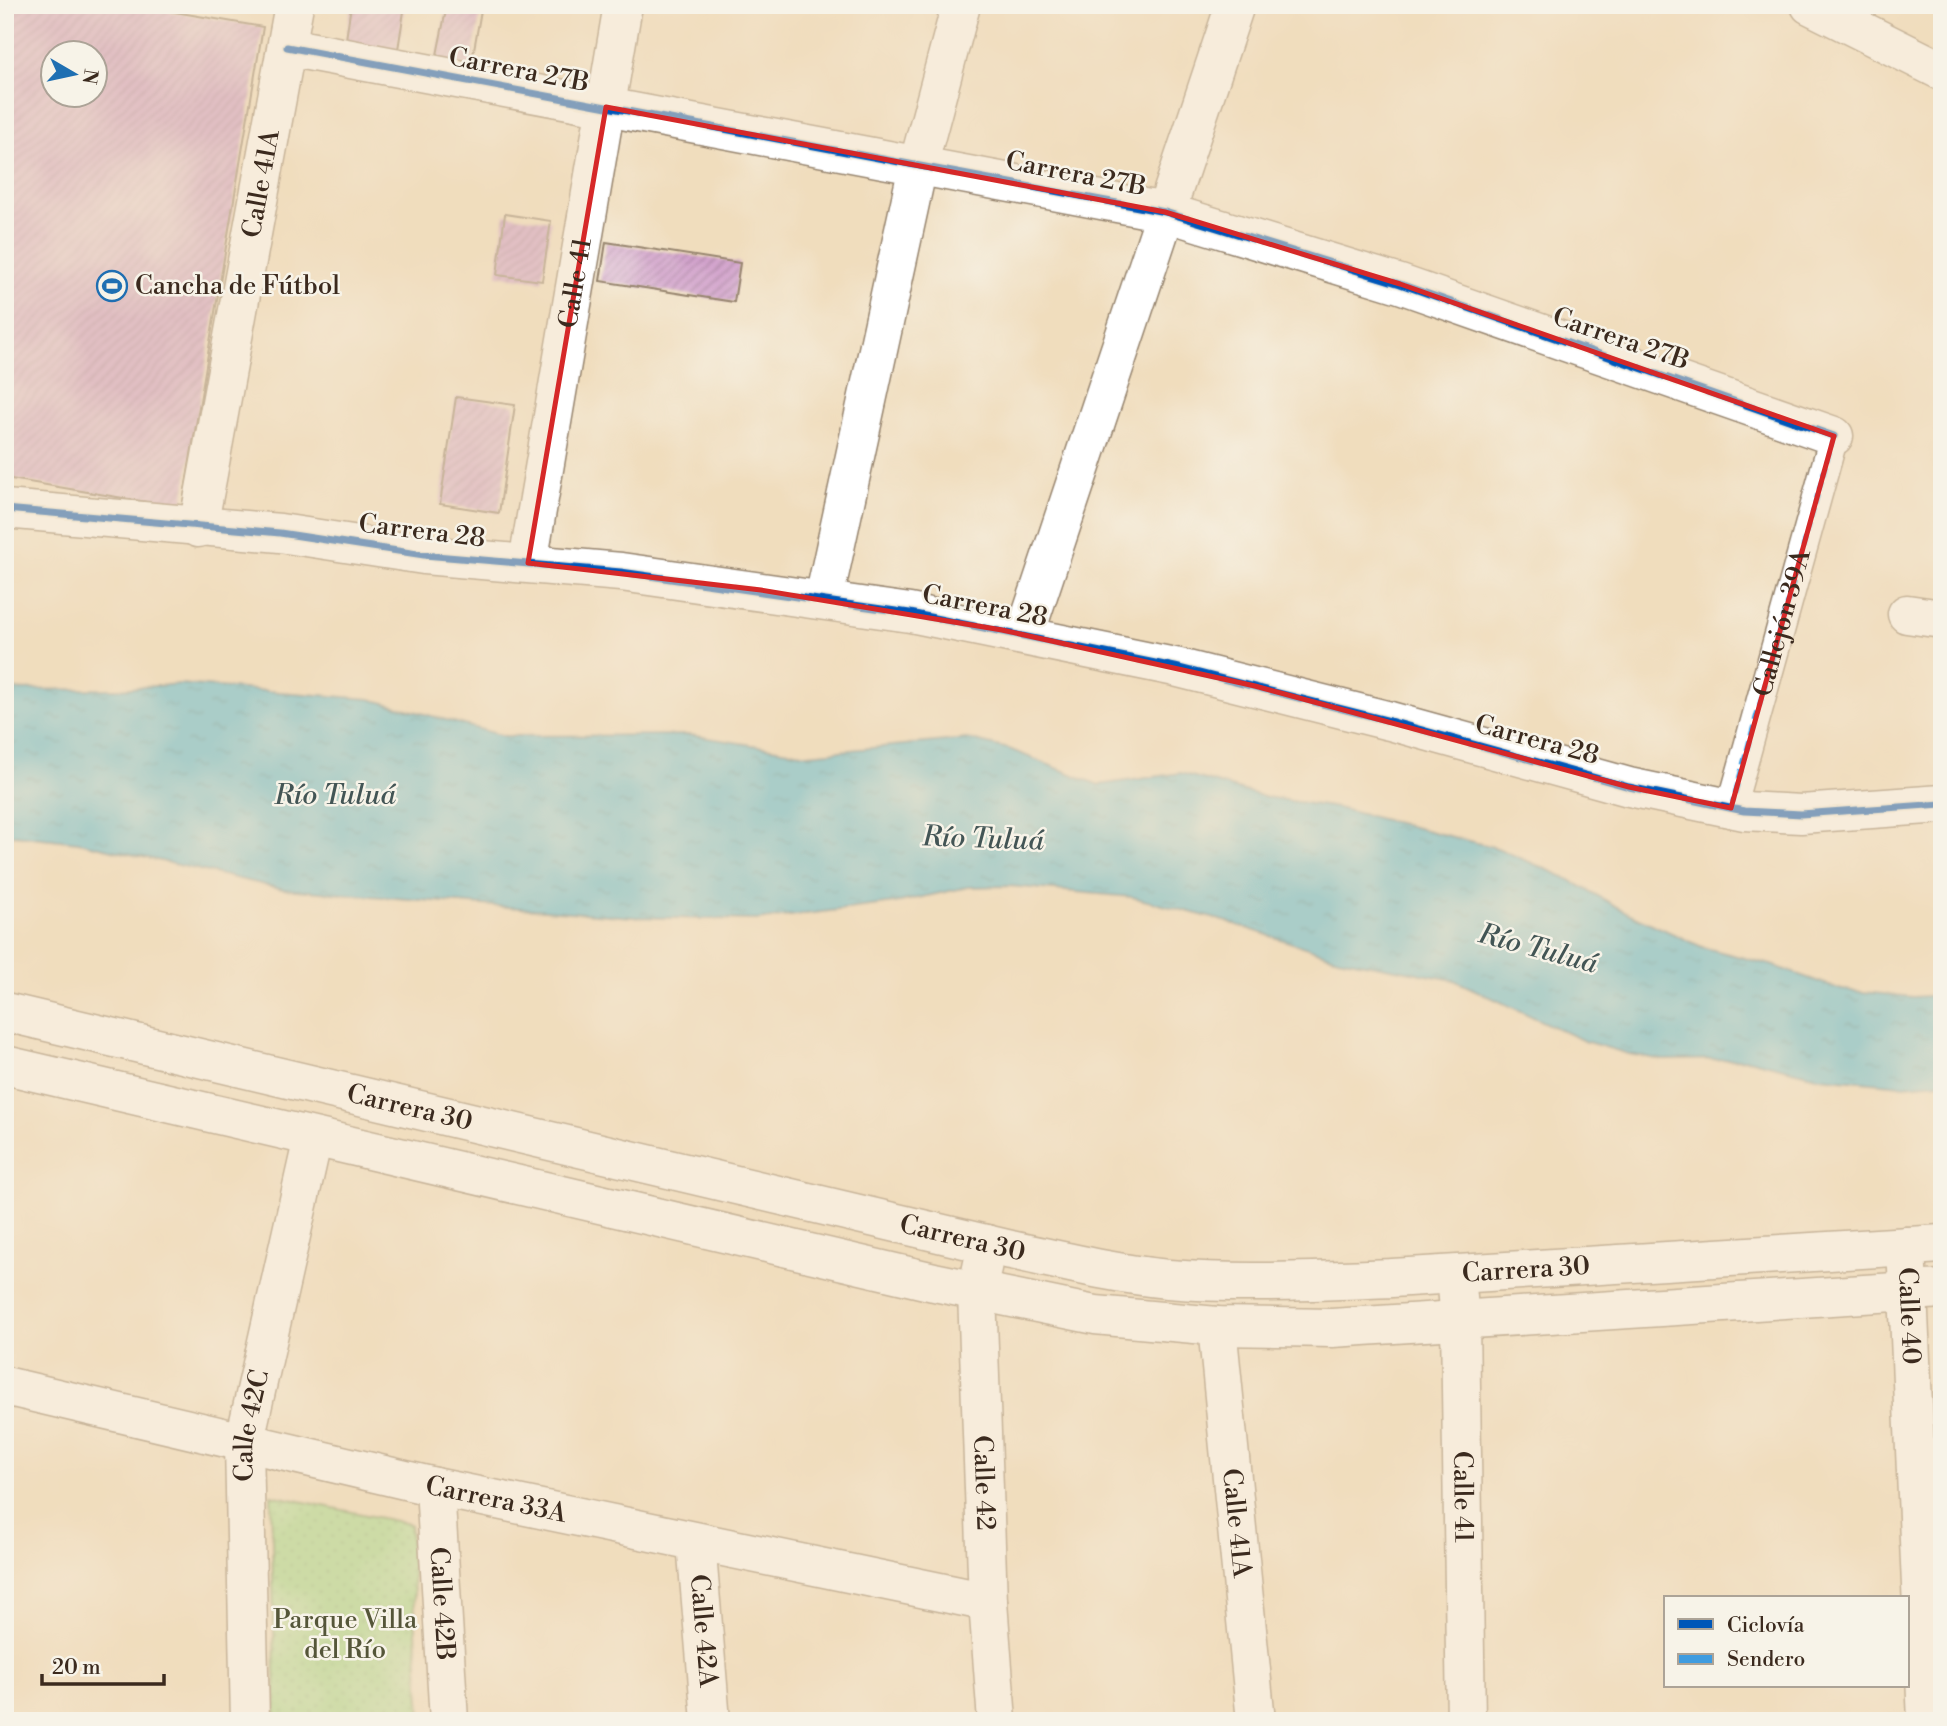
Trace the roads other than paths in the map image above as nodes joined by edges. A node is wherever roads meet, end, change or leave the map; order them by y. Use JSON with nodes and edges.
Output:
{"nodes":[{"id":1,"x":295,"y":5,"type":"edge"},
{"id":2,"x":623,"y":5,"type":"edge"},
{"id":3,"x":961,"y":5,"type":"edge"},
{"id":4,"x":1235,"y":5,"type":"edge"},
{"id":5,"x":1810,"y":5,"type":"edge"},
{"id":6,"x":287,"y":47,"type":"junction"},
{"id":7,"x":1942,"y":71,"type":"edge"},
{"id":8,"x":606,"y":107,"type":"junction"},
{"id":9,"x":918,"y":166,"type":"junction"},
{"id":10,"x":1165,"y":212,"type":"junction"},
{"id":11,"x":1834,"y":436,"type":"joint"},
{"id":12,"x":5,"y":509,"type":"edge"},
{"id":13,"x":198,"y":528,"type":"junction"},
{"id":14,"x":528,"y":563,"type":"junction"},
{"id":15,"x":824,"y":599,"type":"junction"},
{"id":16,"x":1025,"y":634,"type":"junction"},
{"id":17,"x":1942,"y":804,"type":"edge"},
{"id":18,"x":1731,"y":808,"type":"junction"},
{"id":19,"x":5,"y":1012,"type":"edge"},
{"id":20,"x":5,"y":1065,"type":"edge"},
{"id":21,"x":280,"y":1078,"type":"junction"},
{"id":22,"x":269,"y":1127,"type":"junction"},
{"id":23,"x":313,"y":1138,"type":"junction"},
{"id":24,"x":987,"y":1244,"type":"junction"},
{"id":25,"x":1924,"y":1245,"type":"edge"},
{"id":26,"x":1456,"y":1275,"type":"junction"},
{"id":27,"x":1924,"y":1290,"type":"edge"},
{"id":28,"x":977,"y":1292,"type":"junction"},
{"id":29,"x":1460,"y":1321,"type":"junction"},
{"id":30,"x":1217,"y":1326,"type":"junction"},
{"id":31,"x":5,"y":1386,"type":"edge"},
{"id":32,"x":244,"y":1444,"type":"junction"},
{"id":33,"x":435,"y":1487,"type":"junction"},
{"id":34,"x":696,"y":1542,"type":"junction"},
{"id":35,"x":988,"y":1602,"type":"junction"},
{"id":36,"x":250,"y":1721,"type":"edge"},
{"id":37,"x":449,"y":1721,"type":"edge"},
{"id":38,"x":711,"y":1721,"type":"edge"},
{"id":39,"x":997,"y":1721,"type":"edge"},
{"id":40,"x":1256,"y":1721,"type":"edge"},
{"id":41,"x":1466,"y":1721,"type":"edge"},
{"id":42,"x":1927,"y":1721,"type":"edge"}],
"edges":[{"from":1,"to":6,"type":"street","name":"Calle 41A"},
{"from":2,"to":8,"type":"street","name":"Calle 41"},
{"from":3,"to":9,"type":"street"},
{"from":4,"to":10,"type":"street"},
{"from":5,"to":7,"type":"street"},
{"from":6,"to":8,"type":"street","name":"Carrera 27B"},
{"from":6,"to":13,"type":"street","name":"Calle 41A"},
{"from":8,"to":9,"type":"street","name":"Carrera 27B"},
{"from":8,"to":14,"type":"street","name":"Calle 41"},
{"from":9,"to":10,"type":"street","name":"Carrera 27B"},
{"from":9,"to":15,"type":"street"},
{"from":10,"to":11,"type":"street","name":"Carrera 27B"},
{"from":10,"to":16,"type":"street"},
{"from":11,"to":18,"type":"street","name":"Callejón 39A"},
{"from":12,"to":13,"type":"street","name":"Carrera 28"},
{"from":13,"to":14,"type":"street","name":"Carrera 28"},
{"from":14,"to":15,"type":"street","name":"Carrera 28"},
{"from":15,"to":16,"type":"street","name":"Carrera 28"},
{"from":16,"to":18,"type":"street","name":"Carrera 28"},
{"from":17,"to":18,"type":"street","name":"Carrera 28"},
{"from":19,"to":21,"type":"street","name":"Carrera 30"},
{"from":20,"to":22,"type":"street","name":"Carrera 30"},
{"from":21,"to":22,"type":"street"},
{"from":21,"to":24,"type":"street","name":"Carrera 30"},
{"from":22,"to":23,"type":"street","name":"Carrera 30"},
{"from":23,"to":28,"type":"street","name":"Carrera 30"},
{"from":23,"to":32,"type":"street","name":"Calle 42C"},
{"from":24,"to":26,"type":"street","name":"Carrera 30"},
{"from":24,"to":28,"type":"street","name":"Calle 42"},
{"from":25,"to":26,"type":"street","name":"Carrera 30"},
{"from":25,"to":27,"type":"street","name":"Calle 40"},
{"from":26,"to":29,"type":"street","name":"Calle 41"},
{"from":27,"to":29,"type":"street","name":"Carrera 30"},
{"from":27,"to":42,"type":"street","name":"Calle 40"},
{"from":28,"to":30,"type":"street","name":"Carrera 30"},
{"from":28,"to":35,"type":"street","name":"Calle 42"},
{"from":29,"to":30,"type":"street","name":"Carrera 30"},
{"from":29,"to":41,"type":"street","name":"Calle 41"},
{"from":30,"to":40,"type":"street","name":"Calle 41A"},
{"from":31,"to":32,"type":"street","name":"Carrera 33A"},
{"from":32,"to":33,"type":"street","name":"Carrera 33A"},
{"from":32,"to":36,"type":"street","name":"Calle 42C"},
{"from":33,"to":34,"type":"street","name":"Carrera 33A"},
{"from":33,"to":37,"type":"street","name":"Calle 42B"},
{"from":34,"to":35,"type":"street","name":"Carrera 33A"},
{"from":34,"to":38,"type":"street","name":"Calle 42A"},
{"from":35,"to":39,"type":"street","name":"Calle 42"}]}
